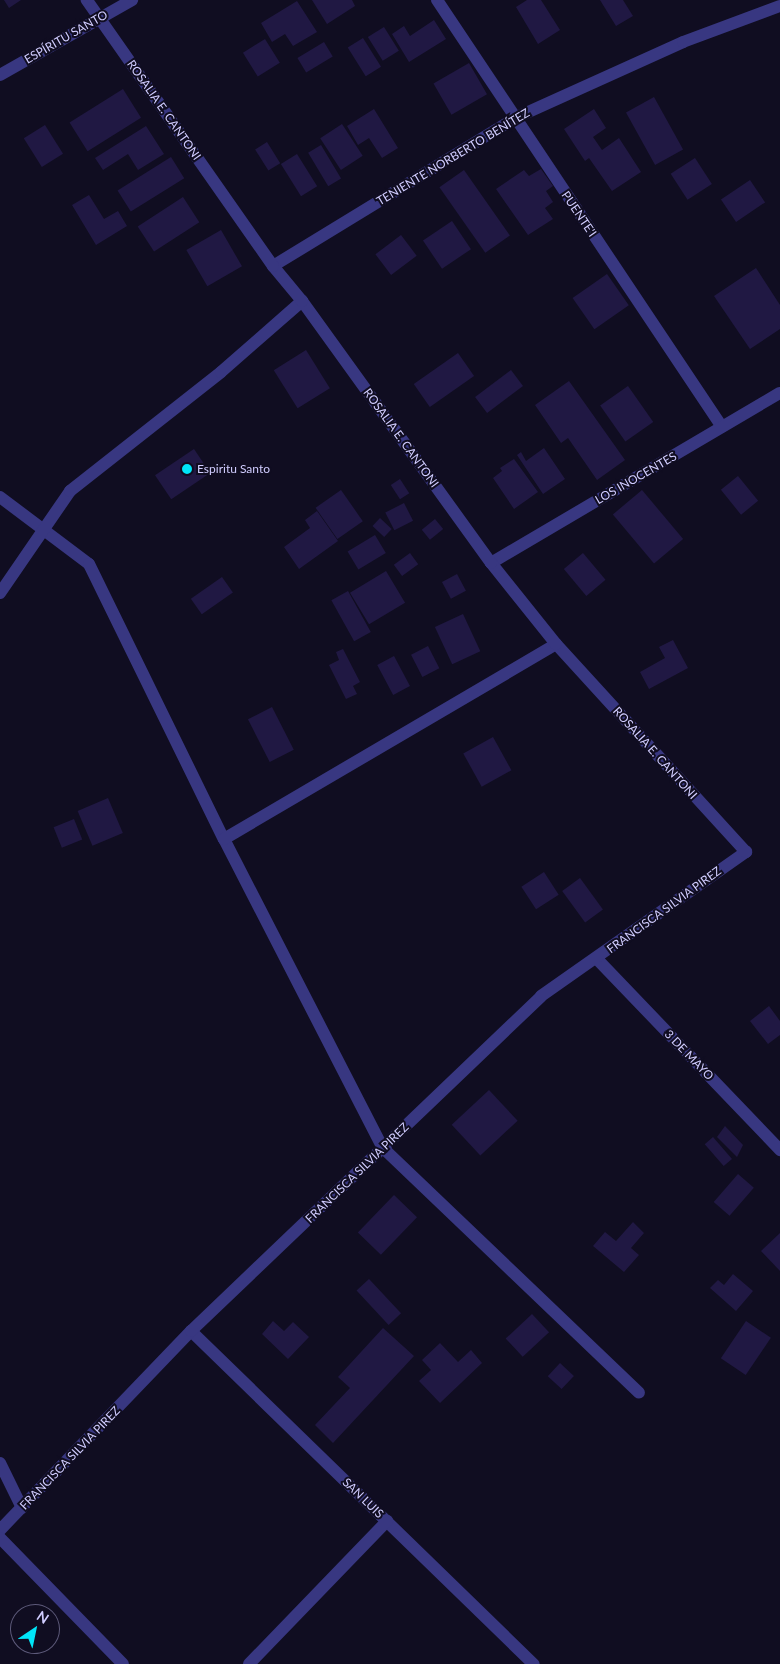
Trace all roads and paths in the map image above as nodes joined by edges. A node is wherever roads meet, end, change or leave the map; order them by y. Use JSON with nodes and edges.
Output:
{"nodes":[{"id":1,"x":87,"y":0,"type":"edge"},
{"id":2,"x":132,"y":0,"type":"edge"},
{"id":3,"x":437,"y":0,"type":"edge"},
{"id":4,"x":780,"y":6,"type":"edge"},
{"id":5,"x":99,"y":18,"type":"junction"},
{"id":6,"x":0,"y":75,"type":"edge"},
{"id":7,"x":515,"y":118,"type":"junction"},
{"id":8,"x":272,"y":266,"type":"junction"},
{"id":9,"x":302,"y":301,"type":"junction"},
{"id":10,"x":780,"y":393,"type":"edge"},
{"id":11,"x":722,"y":427,"type":"junction"},
{"id":12,"x":0,"y":497,"type":"edge"},
{"id":13,"x":44,"y":530,"type":"junction"},
{"id":14,"x":491,"y":563,"type":"junction"},
{"id":15,"x":0,"y":593,"type":"edge"},
{"id":16,"x":556,"y":644,"type":"junction"},
{"id":17,"x":224,"y":839,"type":"junction"},
{"id":18,"x":746,"y":852,"type":"joint"},
{"id":19,"x":597,"y":958,"type":"junction"},
{"id":20,"x":383,"y":1148,"type":"junction"},
{"id":21,"x":780,"y":1150,"type":"edge"},
{"id":22,"x":191,"y":1331,"type":"junction"},
{"id":23,"x":639,"y":1393,"type":"dead end"},
{"id":24,"x":0,"y":1463,"type":"edge"},
{"id":25,"x":22,"y":1508,"type":"junction"},
{"id":26,"x":387,"y":1521,"type":"junction"},
{"id":27,"x":0,"y":1530,"type":"edge"},
{"id":28,"x":0,"y":1538,"type":"edge"},
{"id":29,"x":124,"y":1664,"type":"edge"},
{"id":30,"x":249,"y":1664,"type":"edge"},
{"id":31,"x":534,"y":1664,"type":"edge"}],
"edges":[{"from":1,"to":5,"type":"street","name":"ROSALIA E. CANTONI"},
{"from":2,"to":5,"type":"street","name":"ESPÍRITU SANTO"},
{"from":3,"to":7,"type":"street","name":"PUENTE'I"},
{"from":4,"to":7,"type":"street","name":"TENIENTE NORBERTO BENÍTEZ"},
{"from":5,"to":6,"type":"street","name":"ESPÍRITU SANTO"},
{"from":5,"to":8,"type":"street","name":"ROSALIA E. CANTONI"},
{"from":7,"to":8,"type":"street","name":"TENIENTE NORBERTO BENÍTEZ"},
{"from":7,"to":11,"type":"street","name":"PUENTE'I"},
{"from":8,"to":9,"type":"street","name":"ROSALIA E. CANTONI"},
{"from":9,"to":13,"type":"street"},
{"from":9,"to":14,"type":"street","name":"ROSALIA E. CANTONI"},
{"from":10,"to":11,"type":"street","name":"LOS INOCENTES"},
{"from":11,"to":14,"type":"street","name":"LOS INOCENTES"},
{"from":12,"to":13,"type":"street"},
{"from":13,"to":15,"type":"street"},
{"from":13,"to":17,"type":"street"},
{"from":14,"to":16,"type":"street","name":"ROSALIA E. CANTONI"},
{"from":16,"to":17,"type":"street"},
{"from":16,"to":18,"type":"street","name":"ROSALIA E. CANTONI"},
{"from":17,"to":20,"type":"street"},
{"from":18,"to":19,"type":"street","name":"FRANCISCA SILVIA PIREZ"},
{"from":19,"to":20,"type":"street","name":"FRANCISCA SILVIA PIREZ"},
{"from":19,"to":21,"type":"street","name":"3 DE MAYO"},
{"from":20,"to":22,"type":"street","name":"FRANCISCA SILVIA PIREZ"},
{"from":20,"to":23,"type":"street"},
{"from":22,"to":25,"type":"street","name":"FRANCISCA SILVIA PIREZ"},
{"from":22,"to":26,"type":"street","name":"SAN LUIS"},
{"from":24,"to":25,"type":"street"},
{"from":25,"to":27,"type":"street","name":"FRANCISCA SILVIA PIREZ"},
{"from":26,"to":30,"type":"street"},
{"from":26,"to":31,"type":"street","name":"SAN LUIS"},
{"from":28,"to":29,"type":"street"}]}
